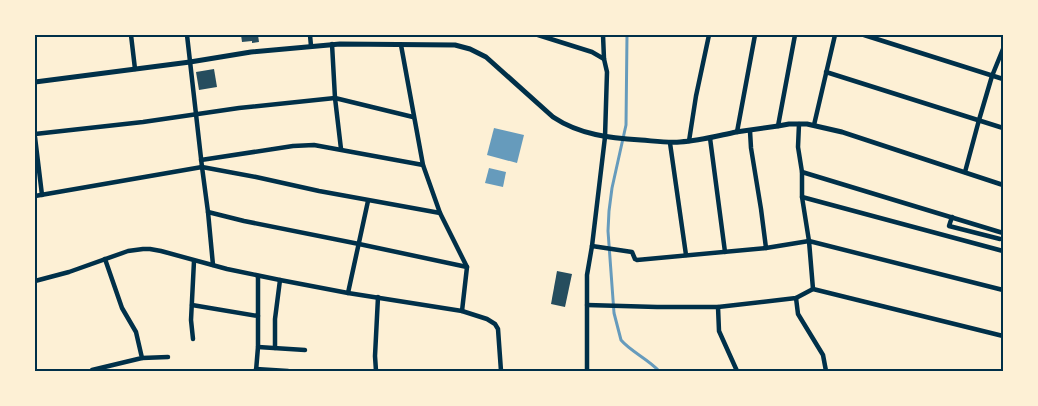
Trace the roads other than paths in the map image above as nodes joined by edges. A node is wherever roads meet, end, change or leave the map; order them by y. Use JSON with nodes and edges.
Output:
{"nodes":[{"id":1,"x":131,"y":35,"type":"edge"},
{"id":2,"x":186,"y":35,"type":"edge"},
{"id":3,"x":310,"y":35,"type":"edge"},
{"id":4,"x":538,"y":35,"type":"edge"},
{"id":5,"x":603,"y":35,"type":"edge"},
{"id":6,"x":709,"y":35,"type":"edge"},
{"id":7,"x":755,"y":35,"type":"edge"},
{"id":8,"x":794,"y":35,"type":"edge"},
{"id":9,"x":835,"y":35,"type":"edge"},
{"id":10,"x":864,"y":35,"type":"edge"},
{"id":11,"x":332,"y":44,"type":"junction"},
{"id":12,"x":401,"y":45,"type":"junction"},
{"id":13,"x":311,"y":46,"type":"junction"},
{"id":14,"x":1003,"y":49,"type":"edge"},
{"id":15,"x":604,"y":59,"type":"junction"},
{"id":16,"x":190,"y":62,"type":"junction"},
{"id":17,"x":135,"y":69,"type":"junction"},
{"id":18,"x":826,"y":72,"type":"junction"},
{"id":19,"x":992,"y":76,"type":"junction"},
{"id":20,"x":1003,"y":79,"type":"edge"},
{"id":21,"x":35,"y":82,"type":"edge"},
{"id":22,"x":335,"y":98,"type":"junction"},
{"id":23,"x":196,"y":114,"type":"junction"},
{"id":24,"x":413,"y":117,"type":"junction"},
{"id":25,"x":979,"y":120,"type":"junction"},
{"id":26,"x":799,"y":124,"type":"junction"},
{"id":27,"x":778,"y":126,"type":"junction"},
{"id":28,"x":814,"y":126,"type":"junction"},
{"id":29,"x":1003,"y":128,"type":"edge"},
{"id":30,"x":750,"y":131,"type":"junction"},
{"id":31,"x":737,"y":132,"type":"junction"},
{"id":32,"x":35,"y":136,"type":"edge"},
{"id":33,"x":605,"y":137,"type":"junction"},
{"id":34,"x":710,"y":138,"type":"junction"},
{"id":35,"x":689,"y":141,"type":"junction"},
{"id":36,"x":670,"y":142,"type":"junction"},
{"id":37,"x":340,"y":149,"type":"junction"},
{"id":38,"x":201,"y":160,"type":"junction"},
{"id":39,"x":423,"y":164,"type":"junction"},
{"id":40,"x":202,"y":167,"type":"junction"},
{"id":41,"x":802,"y":172,"type":"junction"},
{"id":42,"x":965,"y":172,"type":"junction"},
{"id":43,"x":1003,"y":185,"type":"edge"},
{"id":44,"x":35,"y":196,"type":"edge"},
{"id":45,"x":42,"y":196,"type":"junction"},
{"id":46,"x":802,"y":197,"type":"junction"},
{"id":47,"x":368,"y":201,"type":"junction"},
{"id":48,"x":208,"y":212,"type":"junction"},
{"id":49,"x":440,"y":213,"type":"junction"},
{"id":50,"x":952,"y":218,"type":"junction"},
{"id":51,"x":1003,"y":232,"type":"edge"},
{"id":52,"x":1000,"y":239,"type":"dead end"},
{"id":53,"x":809,"y":241,"type":"junction"},
{"id":54,"x":359,"y":244,"type":"junction"},
{"id":55,"x":592,"y":246,"type":"junction"},
{"id":56,"x":766,"y":248,"type":"junction"},
{"id":57,"x":1003,"y":251,"type":"edge"},
{"id":58,"x":725,"y":252,"type":"junction"},
{"id":59,"x":686,"y":255,"type":"junction"},
{"id":60,"x":105,"y":259,"type":"junction"},
{"id":61,"x":194,"y":261,"type":"junction"},
{"id":62,"x":213,"y":265,"type":"junction"},
{"id":63,"x":467,"y":267,"type":"junction"},
{"id":64,"x":258,"y":276,"type":"junction"},
{"id":65,"x":280,"y":280,"type":"junction"},
{"id":66,"x":35,"y":282,"type":"edge"},
{"id":67,"x":813,"y":290,"type":"junction"},
{"id":68,"x":1003,"y":290,"type":"edge"},
{"id":69,"x":348,"y":293,"type":"junction"},
{"id":70,"x":378,"y":297,"type":"junction"},
{"id":71,"x":796,"y":298,"type":"junction"},
{"id":72,"x":192,"y":305,"type":"junction"},
{"id":73,"x":587,"y":305,"type":"junction"},
{"id":74,"x":718,"y":307,"type":"junction"},
{"id":75,"x":462,"y":311,"type":"junction"},
{"id":76,"x":258,"y":316,"type":"junction"},
{"id":77,"x":1003,"y":336,"type":"edge"},
{"id":78,"x":192,"y":339,"type":"dead end"},
{"id":79,"x":258,"y":347,"type":"junction"},
{"id":80,"x":275,"y":348,"type":"junction"},
{"id":81,"x":305,"y":350,"type":"dead end"},
{"id":82,"x":168,"y":357,"type":"dead end"},
{"id":83,"x":142,"y":358,"type":"junction"},
{"id":84,"x":256,"y":370,"type":"edge"},
{"id":85,"x":92,"y":371,"type":"edge"},
{"id":86,"x":288,"y":371,"type":"edge"},
{"id":87,"x":376,"y":371,"type":"edge"},
{"id":88,"x":501,"y":371,"type":"edge"},
{"id":89,"x":587,"y":371,"type":"edge"},
{"id":90,"x":737,"y":371,"type":"edge"},
{"id":91,"x":826,"y":371,"type":"edge"}],
"edges":[{"from":1,"to":17,"type":"street"},
{"from":2,"to":16,"type":"street"},
{"from":3,"to":13,"type":"street"},
{"from":4,"to":15,"type":"street"},
{"from":5,"to":15,"type":"street"},
{"from":6,"to":35,"type":"street"},
{"from":7,"to":31,"type":"street"},
{"from":8,"to":27,"type":"street"},
{"from":9,"to":18,"type":"street"},
{"from":10,"to":19,"type":"street"},
{"from":11,"to":12,"type":"street"},
{"from":11,"to":13,"type":"street"},
{"from":11,"to":22,"type":"street"},
{"from":12,"to":24,"type":"street"},
{"from":12,"to":33,"type":"street"},
{"from":13,"to":16,"type":"street"},
{"from":14,"to":19,"type":"street"},
{"from":15,"to":33,"type":"street"},
{"from":16,"to":17,"type":"street"},
{"from":16,"to":23,"type":"street"},
{"from":17,"to":21,"type":"street"},
{"from":18,"to":25,"type":"street"},
{"from":18,"to":28,"type":"street"},
{"from":19,"to":20,"type":"street"},
{"from":19,"to":25,"type":"street"},
{"from":22,"to":23,"type":"street"},
{"from":22,"to":24,"type":"street"},
{"from":22,"to":37,"type":"street"},
{"from":23,"to":32,"type":"street"},
{"from":23,"to":38,"type":"street"},
{"from":24,"to":39,"type":"street"},
{"from":25,"to":29,"type":"street"},
{"from":25,"to":42,"type":"street"},
{"from":26,"to":27,"type":"street"},
{"from":26,"to":28,"type":"street"},
{"from":26,"to":41,"type":"street"},
{"from":27,"to":30,"type":"street"},
{"from":28,"to":42,"type":"street"},
{"from":30,"to":31,"type":"street"},
{"from":30,"to":56,"type":"street"},
{"from":31,"to":34,"type":"street"},
{"from":32,"to":45,"type":"street"},
{"from":33,"to":36,"type":"street"},
{"from":33,"to":55,"type":"street"},
{"from":34,"to":35,"type":"street"},
{"from":34,"to":58,"type":"street"},
{"from":35,"to":36,"type":"street"},
{"from":36,"to":59,"type":"street"},
{"from":37,"to":38,"type":"street"},
{"from":37,"to":39,"type":"street"},
{"from":38,"to":40,"type":"street"},
{"from":39,"to":49,"type":"street"},
{"from":40,"to":45,"type":"street"},
{"from":40,"to":47,"type":"street"},
{"from":40,"to":48,"type":"street"},
{"from":41,"to":46,"type":"street"},
{"from":41,"to":50,"type":"street"},
{"from":42,"to":43,"type":"street"},
{"from":44,"to":45,"type":"street"},
{"from":46,"to":53,"type":"street"},
{"from":46,"to":57,"type":"street"},
{"from":47,"to":49,"type":"street"},
{"from":47,"to":54,"type":"street"},
{"from":48,"to":54,"type":"street"},
{"from":48,"to":62,"type":"street"},
{"from":49,"to":63,"type":"street"},
{"from":50,"to":51,"type":"street"},
{"from":50,"to":52,"type":"street"},
{"from":53,"to":56,"type":"street"},
{"from":53,"to":67,"type":"street"},
{"from":53,"to":68,"type":"street"},
{"from":54,"to":63,"type":"street"},
{"from":54,"to":69,"type":"street"},
{"from":55,"to":59,"type":"street"},
{"from":55,"to":73,"type":"street"},
{"from":56,"to":58,"type":"street"},
{"from":58,"to":59,"type":"street"},
{"from":60,"to":61,"type":"street"},
{"from":60,"to":66,"type":"street"},
{"from":60,"to":83,"type":"street"},
{"from":61,"to":62,"type":"street"},
{"from":61,"to":72,"type":"street"},
{"from":62,"to":64,"type":"street"},
{"from":63,"to":75,"type":"street"},
{"from":64,"to":65,"type":"street"},
{"from":64,"to":76,"type":"street"},
{"from":65,"to":69,"type":"street"},
{"from":65,"to":80,"type":"street"},
{"from":67,"to":71,"type":"street"},
{"from":67,"to":77,"type":"street"},
{"from":69,"to":70,"type":"street"},
{"from":70,"to":75,"type":"street"},
{"from":70,"to":87,"type":"street"},
{"from":71,"to":74,"type":"street"},
{"from":71,"to":91,"type":"street"},
{"from":72,"to":76,"type":"street"},
{"from":72,"to":78,"type":"street"},
{"from":73,"to":74,"type":"street"},
{"from":73,"to":89,"type":"street"},
{"from":74,"to":90,"type":"street"},
{"from":75,"to":88,"type":"street"},
{"from":76,"to":79,"type":"street"},
{"from":79,"to":80,"type":"street"},
{"from":79,"to":84,"type":"street"},
{"from":80,"to":81,"type":"street"},
{"from":82,"to":83,"type":"street"},
{"from":83,"to":85,"type":"street"},
{"from":84,"to":86,"type":"street"}]}
